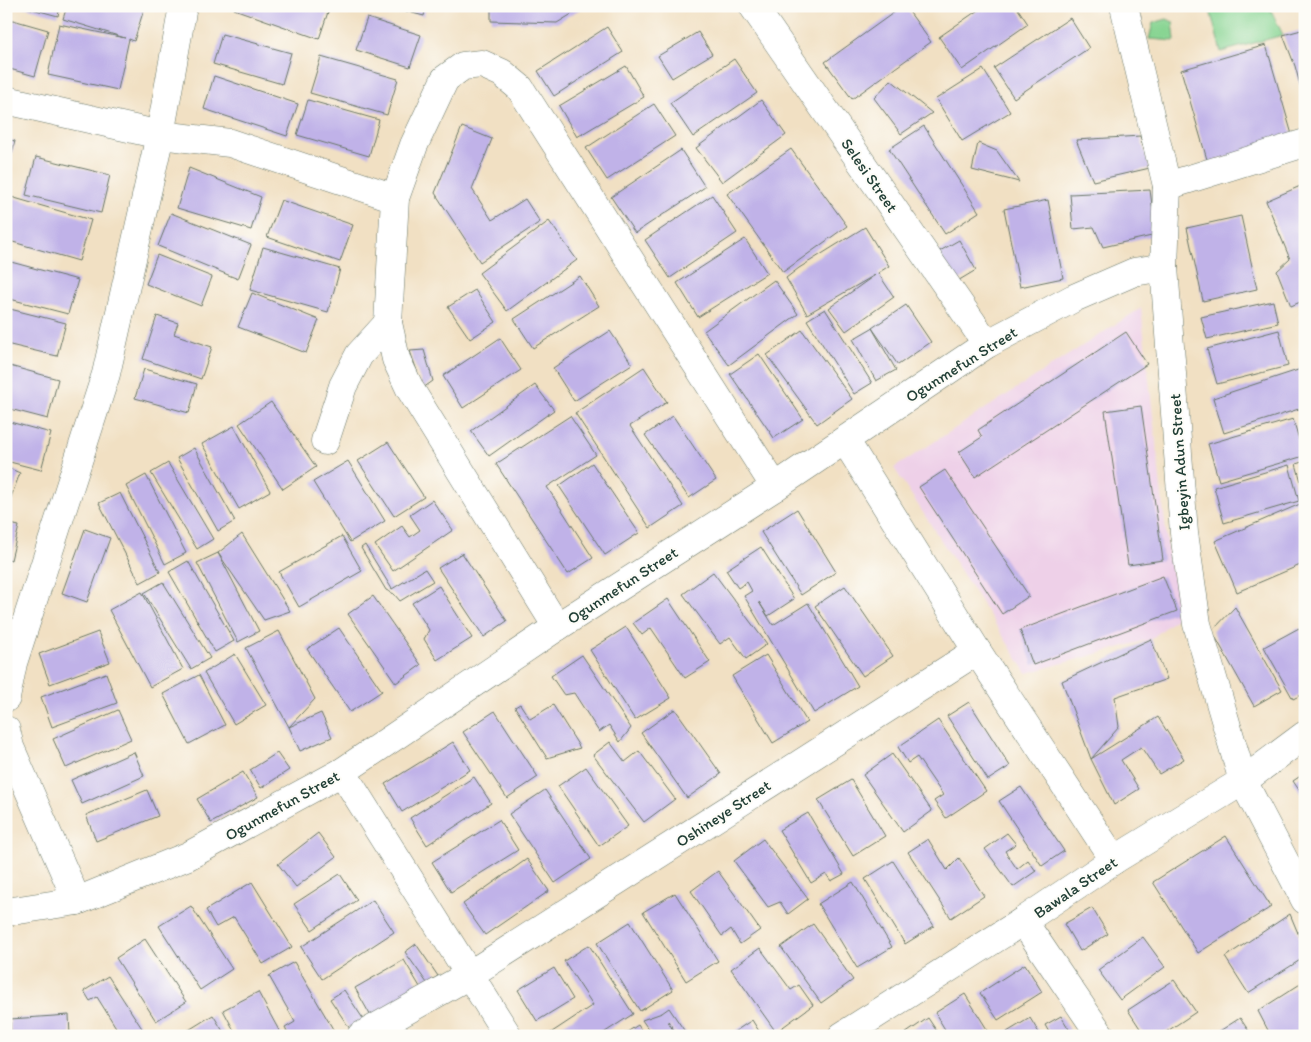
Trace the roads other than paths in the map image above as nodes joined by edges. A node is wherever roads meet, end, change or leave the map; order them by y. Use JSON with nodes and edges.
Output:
{"nodes":[{"id":1,"x":183,"y":6,"type":"edge"},
{"id":2,"x":753,"y":6,"type":"edge"},
{"id":3,"x":1124,"y":6,"type":"edge"},
{"id":4,"x":6,"y":100,"type":"edge"},
{"id":5,"x":160,"y":135,"type":"junction"},
{"id":6,"x":1305,"y":143,"type":"edge"},
{"id":7,"x":1167,"y":186,"type":"junction"},
{"id":8,"x":395,"y":198,"type":"junction"},
{"id":9,"x":1164,"y":267,"type":"junction"},
{"id":10,"x":388,"y":323,"type":"junction"},
{"id":11,"x":987,"y":344,"type":"junction"},
{"id":12,"x":325,"y":440,"type":"dead end"},
{"id":13,"x":845,"y":440,"type":"junction"},
{"id":14,"x":775,"y":487,"type":"junction"},
{"id":15,"x":557,"y":627,"type":"junction"},
{"id":16,"x":976,"y":651,"type":"junction"},
{"id":17,"x":10,"y":662,"type":"edge"},
{"id":18,"x":6,"y":698,"type":"edge"},
{"id":19,"x":6,"y":730,"type":"edge"},
{"id":20,"x":1305,"y":735,"type":"edge"},
{"id":21,"x":342,"y":772,"type":"junction"},
{"id":22,"x":1242,"y":781,"type":"junction"},
{"id":23,"x":1114,"y":860,"type":"junction"},
{"id":24,"x":1305,"y":900,"type":"edge"},
{"id":25,"x":78,"y":901,"type":"junction"},
{"id":26,"x":6,"y":912,"type":"edge"},
{"id":27,"x":1023,"y":921,"type":"junction"},
{"id":28,"x":469,"y":975,"type":"junction"},
{"id":29,"x":361,"y":1036,"type":"edge"},
{"id":30,"x":508,"y":1036,"type":"edge"},
{"id":31,"x":842,"y":1036,"type":"edge"},
{"id":32,"x":1101,"y":1036,"type":"edge"}],
"edges":[{"from":1,"to":5,"type":"street"},
{"from":2,"to":11,"type":"street","name":"Selesi Street"},
{"from":3,"to":7,"type":"street","name":"Igbeyin Adun Street"},
{"from":4,"to":5,"type":"street"},
{"from":5,"to":8,"type":"street"},
{"from":5,"to":17,"type":"street"},
{"from":6,"to":7,"type":"street"},
{"from":7,"to":9,"type":"street","name":"Igbeyin Adun Street"},
{"from":8,"to":10,"type":"street"},
{"from":8,"to":14,"type":"street"},
{"from":9,"to":11,"type":"street","name":"Ogunmefun Street"},
{"from":9,"to":22,"type":"street","name":"Igbeyin Adun Street"},
{"from":10,"to":12,"type":"street"},
{"from":10,"to":15,"type":"street"},
{"from":11,"to":13,"type":"street","name":"Ogunmefun Street"},
{"from":13,"to":14,"type":"street","name":"Ogunmefun Street"},
{"from":13,"to":16,"type":"street"},
{"from":14,"to":15,"type":"street","name":"Ogunmefun Street"},
{"from":15,"to":21,"type":"street","name":"Ogunmefun Street"},
{"from":16,"to":23,"type":"street"},
{"from":16,"to":28,"type":"street","name":"Oshineye Street"},
{"from":17,"to":18,"type":"street"},
{"from":19,"to":25,"type":"street"},
{"from":20,"to":22,"type":"street","name":"Bawala Street"},
{"from":21,"to":25,"type":"street","name":"Ogunmefun Street"},
{"from":21,"to":28,"type":"street"},
{"from":22,"to":23,"type":"street","name":"Bawala Street"},
{"from":22,"to":24,"type":"street","name":"Igbeyin Adun Street"},
{"from":23,"to":27,"type":"street","name":"Bawala Street"},
{"from":25,"to":26,"type":"street","name":"Ogunmefun Street"},
{"from":27,"to":31,"type":"street","name":"Bawala Street"},
{"from":27,"to":32,"type":"street"},
{"from":28,"to":29,"type":"street","name":"Oshineye Street"},
{"from":28,"to":30,"type":"street"}]}
